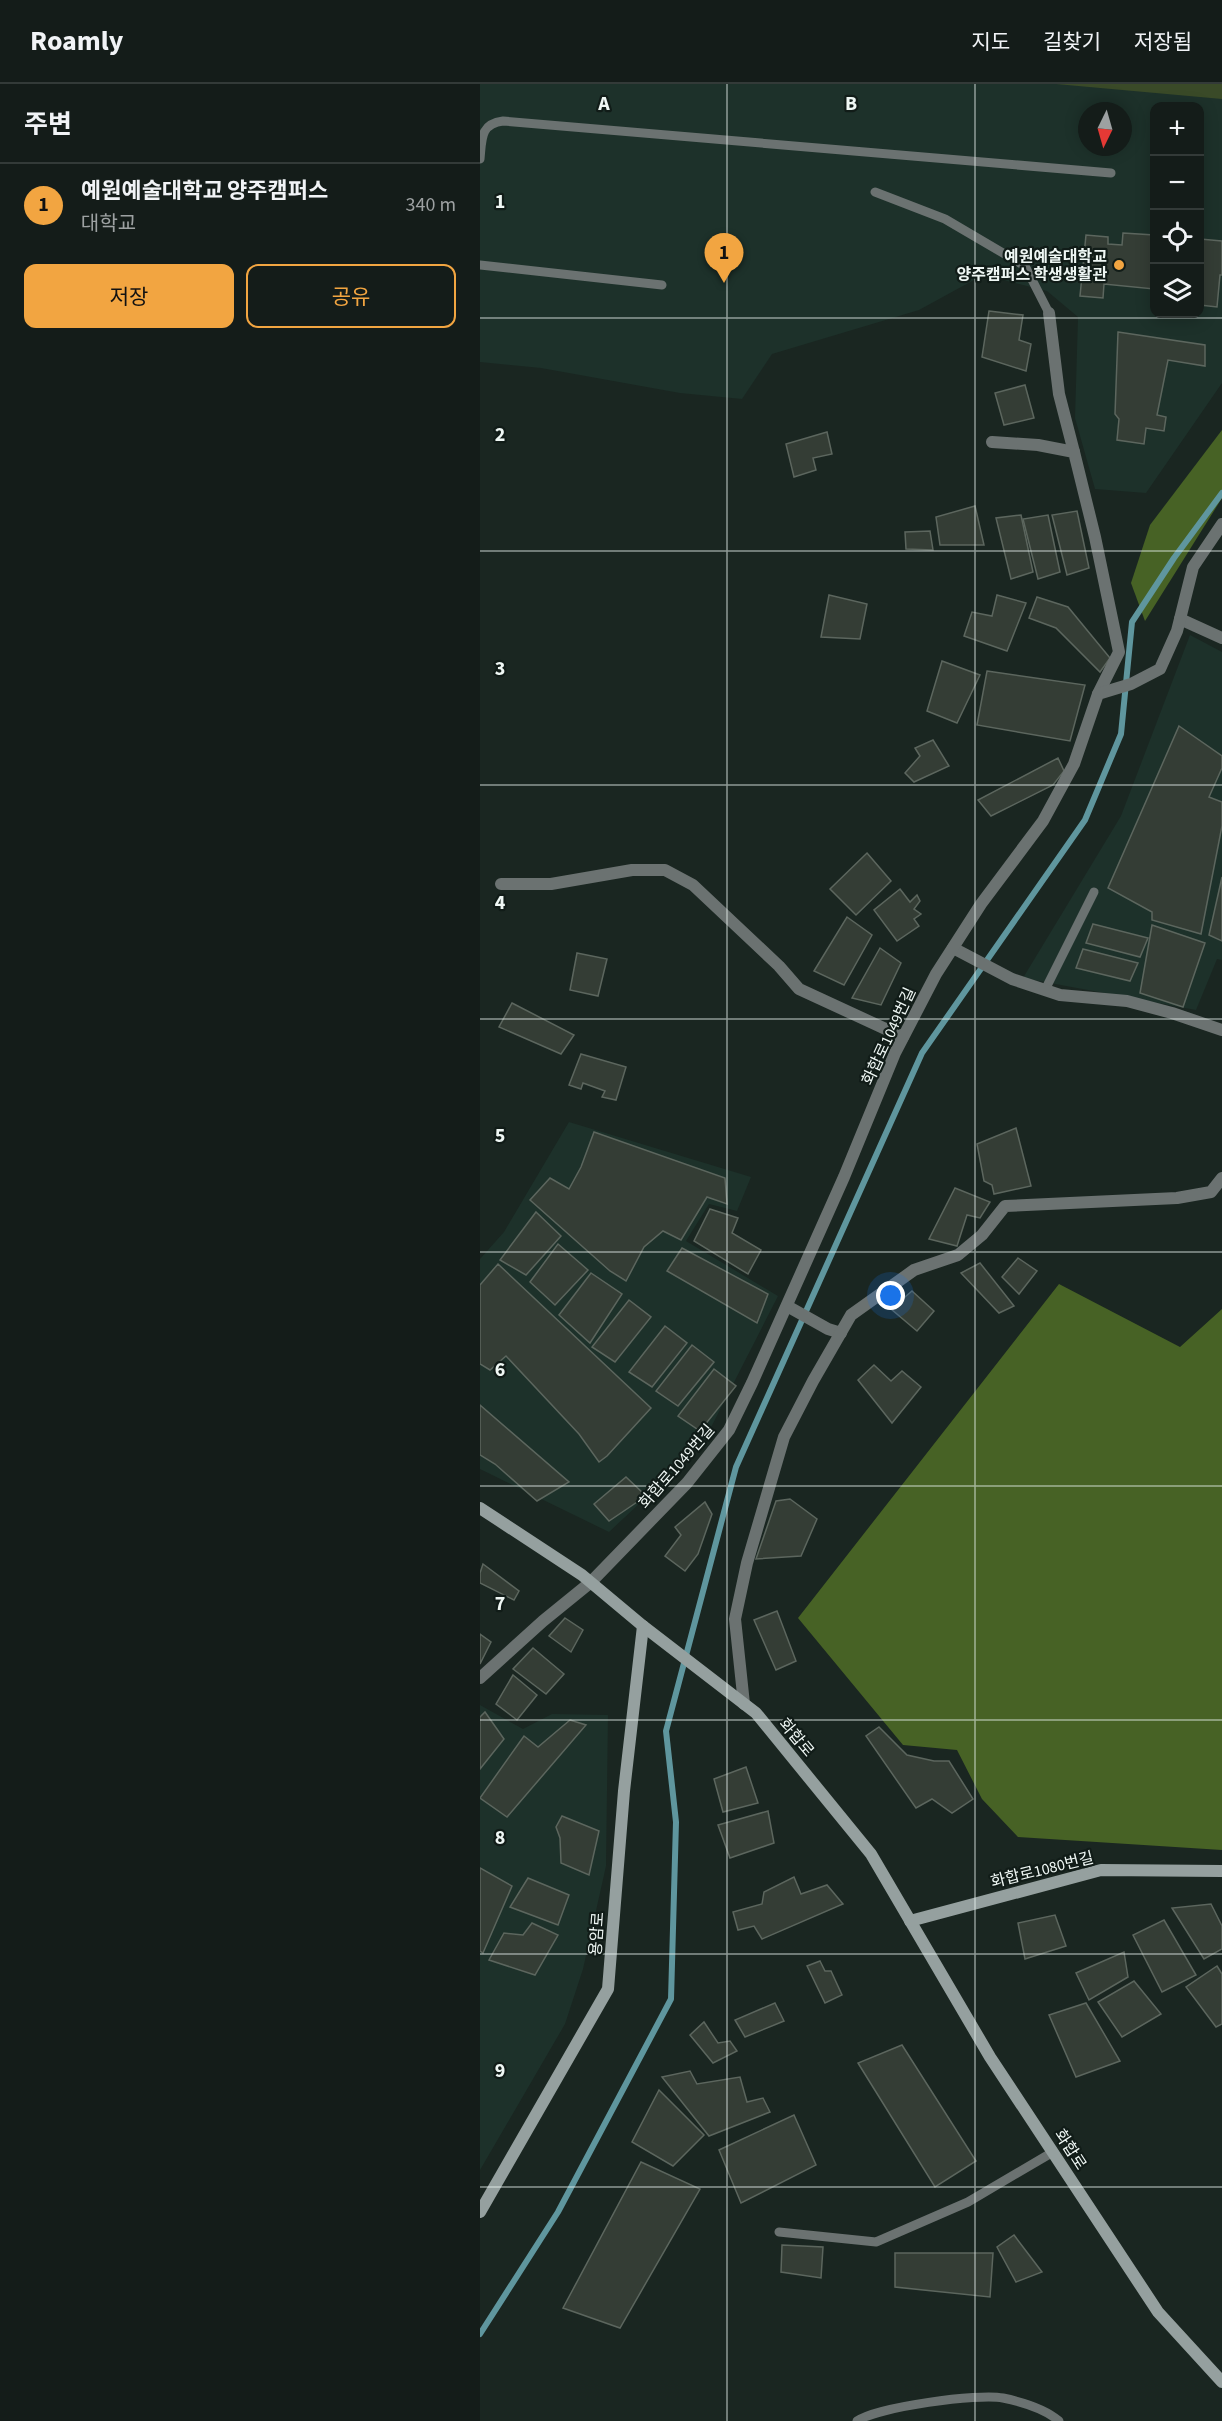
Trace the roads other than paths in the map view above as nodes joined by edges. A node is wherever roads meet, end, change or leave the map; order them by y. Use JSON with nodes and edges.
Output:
{"nodes":[{"id":1,"x":480,"y":159,"type":"edge"},
{"id":2,"x":1111,"y":173,"type":"dead end"},
{"id":3,"x":875,"y":192,"type":"dead end"},
{"id":4,"x":480,"y":265,"type":"edge"},
{"id":5,"x":662,"y":285,"type":"dead end"},
{"id":6,"x":1050,"y":313,"type":"joint"},
{"id":7,"x":992,"y":442,"type":"dead end"},
{"id":8,"x":1074,"y":452,"type":"junction"},
{"id":9,"x":1222,"y":524,"type":"edge"},
{"id":10,"x":1180,"y":619,"type":"junction"},
{"id":11,"x":1222,"y":638,"type":"edge"},
{"id":12,"x":1098,"y":694,"type":"junction"},
{"id":13,"x":501,"y":884,"type":"dead end"},
{"id":14,"x":1094,"y":892,"type":"dead end"},
{"id":15,"x":953,"y":948,"type":"junction"},
{"id":16,"x":1045,"y":990,"type":"junction"},
{"id":17,"x":1222,"y":1030,"type":"edge"},
{"id":18,"x":903,"y":1037,"type":"junction"},
{"id":19,"x":1222,"y":1178,"type":"edge"},
{"id":20,"x":789,"y":1307,"type":"junction"},
{"id":21,"x":841,"y":1333,"type":"junction"},
{"id":22,"x":480,"y":1508,"type":"edge"},
{"id":23,"x":591,"y":1582,"type":"junction"},
{"id":24,"x":643,"y":1626,"type":"junction"},
{"id":25,"x":480,"y":1678,"type":"edge"},
{"id":26,"x":744,"y":1704,"type":"junction"},
{"id":27,"x":1222,"y":1871,"type":"edge"},
{"id":28,"x":910,"y":1921,"type":"junction"},
{"id":29,"x":1053,"y":2152,"type":"junction"},
{"id":30,"x":480,"y":2212,"type":"edge"},
{"id":31,"x":779,"y":2232,"type":"dead end"},
{"id":32,"x":1222,"y":2382,"type":"edge"},
{"id":33,"x":857,"y":2421,"type":"edge"},
{"id":34,"x":1059,"y":2421,"type":"edge"}],
"edges":[{"from":1,"to":2,"type":"lane"},
{"from":3,"to":6,"type":"lane"},
{"from":4,"to":5,"type":"lane"},
{"from":6,"to":8,"type":"street","name":"화합로1049번길"},
{"from":7,"to":8,"type":"street"},
{"from":8,"to":12,"type":"street","name":"화합로1049번길"},
{"from":9,"to":10,"type":"street"},
{"from":10,"to":11,"type":"street"},
{"from":10,"to":12,"type":"street"},
{"from":12,"to":15,"type":"street","name":"화합로1049번길"},
{"from":13,"to":18,"type":"street"},
{"from":14,"to":16,"type":"lane"},
{"from":15,"to":16,"type":"street"},
{"from":15,"to":18,"type":"street","name":"화합로1049번길"},
{"from":16,"to":17,"type":"street"},
{"from":18,"to":20,"type":"street","name":"화합로1049번길"},
{"from":19,"to":21,"type":"street"},
{"from":20,"to":21,"type":"street"},
{"from":20,"to":23,"type":"street","name":"화합로1049번길"},
{"from":21,"to":26,"type":"street"},
{"from":22,"to":23,"type":"main road"},
{"from":23,"to":24,"type":"main road"},
{"from":23,"to":25,"type":"street","name":"화합로1049번길"},
{"from":24,"to":26,"type":"main road","name":"화합로"},
{"from":24,"to":30,"type":"main road","name":"용암로"},
{"from":26,"to":28,"type":"main road","name":"화합로"},
{"from":27,"to":28,"type":"main road","name":"화합로1080번길"},
{"from":28,"to":29,"type":"main road","name":"화합로"},
{"from":29,"to":31,"type":"lane"},
{"from":29,"to":32,"type":"main road","name":"화합로"},
{"from":33,"to":34,"type":"lane"}]}
